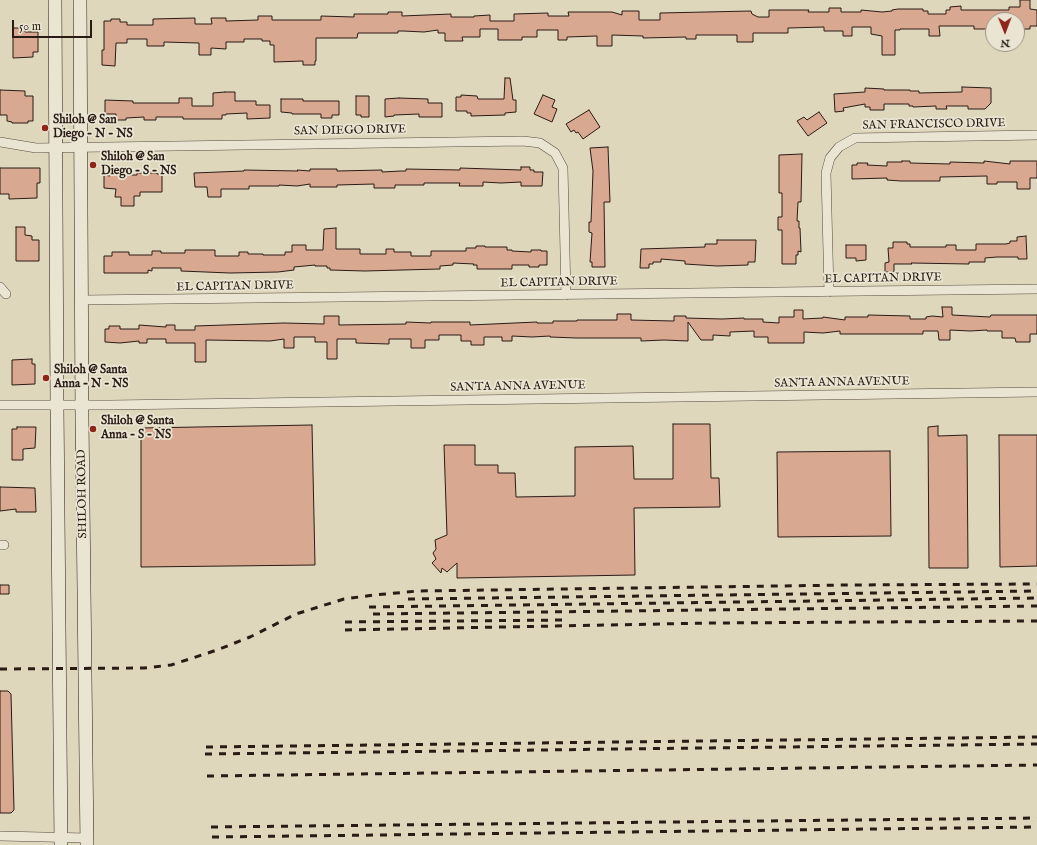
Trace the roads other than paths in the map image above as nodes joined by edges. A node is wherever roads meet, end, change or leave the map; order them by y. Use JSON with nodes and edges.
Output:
{"nodes":[{"id":1,"x":55,"y":0,"type":"edge"},
{"id":2,"x":80,"y":0,"type":"edge"},
{"id":3,"x":1037,"y":135,"type":"edge"},
{"id":4,"x":0,"y":142,"type":"edge"},
{"id":5,"x":56,"y":148,"type":"junction"},
{"id":6,"x":81,"y":148,"type":"junction"},
{"id":7,"x":0,"y":287,"type":"edge"},
{"id":8,"x":1037,"y":289,"type":"edge"},
{"id":9,"x":829,"y":292,"type":"junction"},
{"id":10,"x":6,"y":294,"type":"dead end"},
{"id":11,"x":566,"y":294,"type":"junction"},
{"id":12,"x":82,"y":300,"type":"junction"},
{"id":13,"x":1037,"y":392,"type":"edge"},
{"id":14,"x":0,"y":405,"type":"edge"},
{"id":15,"x":56,"y":405,"type":"junction"},
{"id":16,"x":82,"y":405,"type":"junction"},
{"id":17,"x":0,"y":836,"type":"edge"},
{"id":18,"x":61,"y":841,"type":"edge"},
{"id":19,"x":87,"y":841,"type":"edge"}],
"edges":[{"from":1,"to":5,"type":"main road"},
{"from":2,"to":6,"type":"main road","name":"SHILOH ROAD"},
{"from":3,"to":9,"type":"street","name":"SAN FRANCISCO DRIVE"},
{"from":4,"to":5,"type":"street","name":"SAN DIEGO DRIVE"},
{"from":5,"to":6,"type":"street","name":"SAN DIEGO DRIVE"},
{"from":5,"to":15,"type":"main road"},
{"from":6,"to":11,"type":"street","name":"SAN DIEGO DRIVE"},
{"from":6,"to":12,"type":"main road","name":"SHILOH ROAD"},
{"from":7,"to":10,"type":"street"},
{"from":8,"to":9,"type":"street","name":"EL CAPITAN DRIVE"},
{"from":9,"to":11,"type":"street","name":"EL CAPITAN DRIVE"},
{"from":11,"to":12,"type":"street","name":"EL CAPITAN DRIVE"},
{"from":12,"to":16,"type":"main road","name":"SHILOH ROAD"},
{"from":13,"to":16,"type":"street","name":"SANTA ANNA AVENUE"},
{"from":14,"to":15,"type":"street","name":"SANTA ANNA AVENUE"},
{"from":15,"to":16,"type":"street","name":"SANTA ANNA AVENUE"},
{"from":15,"to":18,"type":"main road"},
{"from":16,"to":19,"type":"main road","name":"SHILOH ROAD"},
{"from":17,"to":18,"type":"street"},
{"from":18,"to":19,"type":"street"}]}
